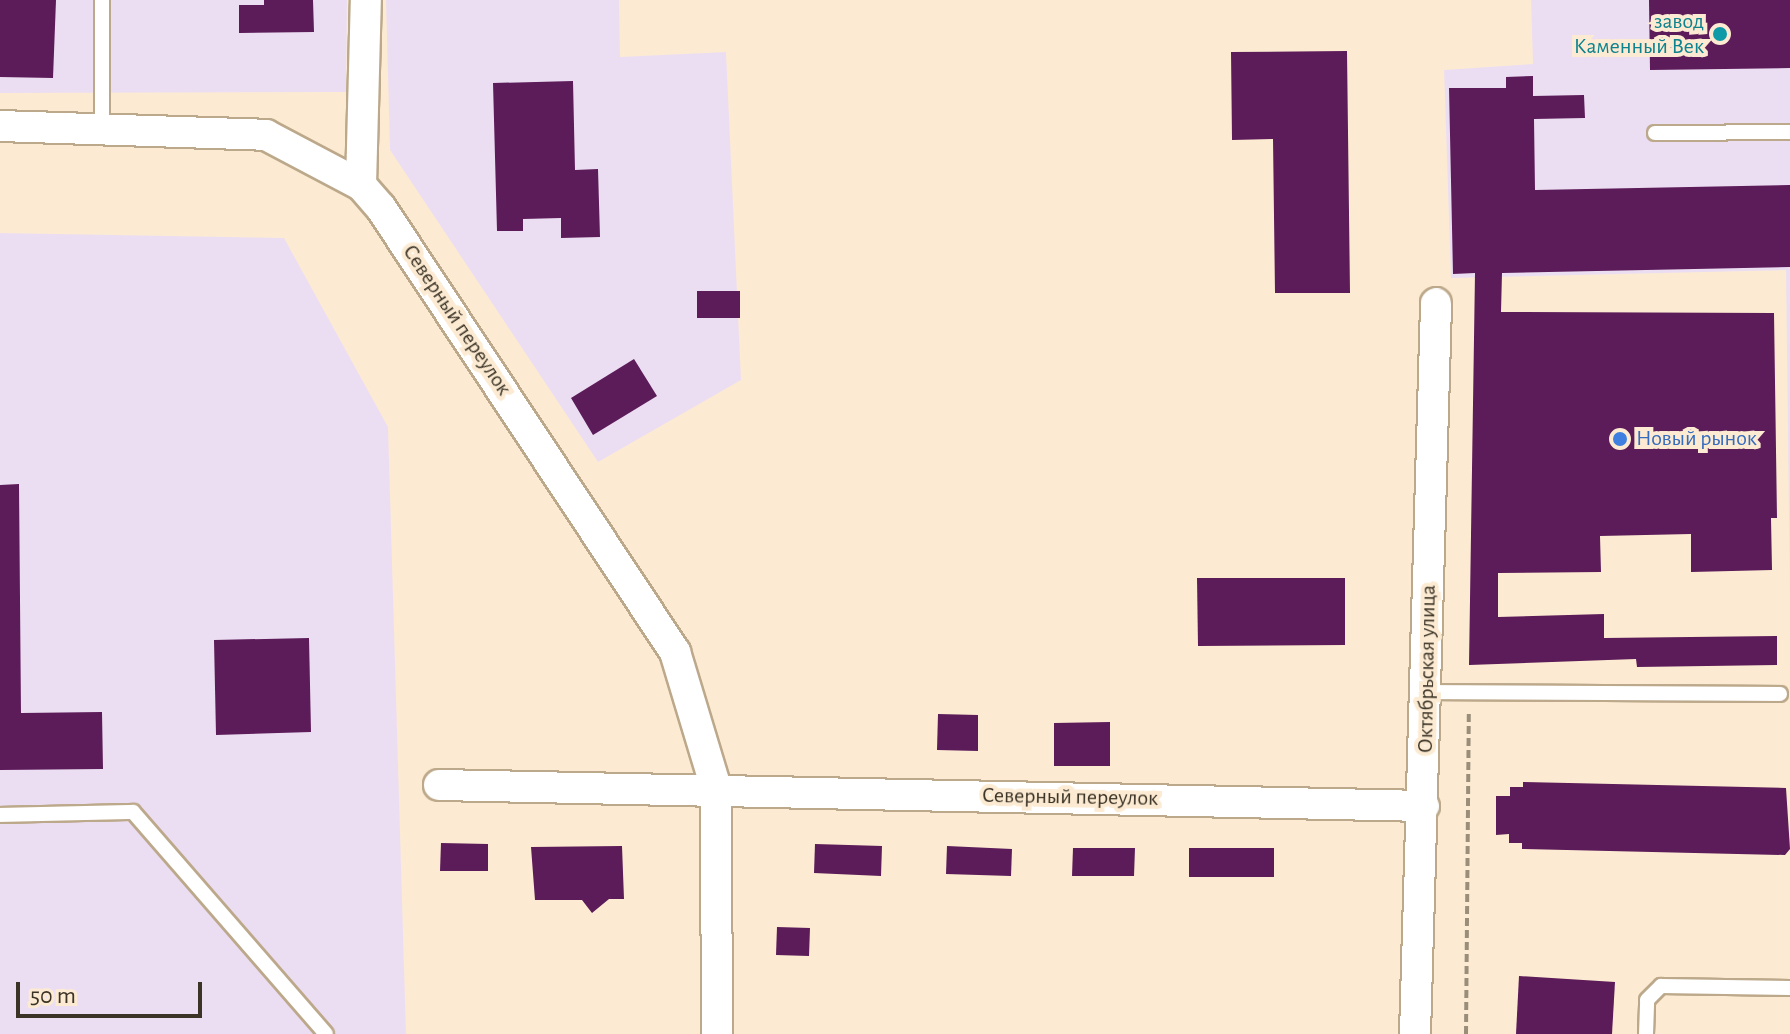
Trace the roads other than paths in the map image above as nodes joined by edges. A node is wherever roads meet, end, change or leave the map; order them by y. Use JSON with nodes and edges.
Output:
{"nodes":[{"id":1,"x":102,"y":0,"type":"edge"},
{"id":2,"x":366,"y":0,"type":"edge"},
{"id":3,"x":102,"y":125,"type":"junction"},
{"id":4,"x":0,"y":126,"type":"edge"},
{"id":5,"x":1790,"y":132,"type":"edge"},
{"id":6,"x":1655,"y":133,"type":"dead end"},
{"id":7,"x":361,"y":185,"type":"junction"},
{"id":8,"x":1436,"y":303,"type":"dead end"},
{"id":9,"x":1427,"y":692,"type":"junction"},
{"id":10,"x":1780,"y":694,"type":"dead end"},
{"id":11,"x":439,"y":785,"type":"dead end"},
{"id":12,"x":716,"y":788,"type":"junction"},
{"id":13,"x":1424,"y":806,"type":"junction"},
{"id":14,"x":0,"y":815,"type":"edge"},
{"id":15,"x":1790,"y":988,"type":"edge"},
{"id":16,"x":326,"y":1034,"type":"edge"},
{"id":17,"x":717,"y":1034,"type":"edge"},
{"id":18,"x":1415,"y":1034,"type":"edge"},
{"id":19,"x":1646,"y":1034,"type":"edge"}],
"edges":[{"from":1,"to":3,"type":"lane"},
{"from":2,"to":7,"type":"street"},
{"from":3,"to":4,"type":"street","name":"Северный переулок"},
{"from":3,"to":7,"type":"street","name":"Северный переулок"},
{"from":5,"to":6,"type":"lane"},
{"from":7,"to":12,"type":"street","name":"Северный переулок"},
{"from":8,"to":9,"type":"street","name":"Октябрьская улица"},
{"from":9,"to":10,"type":"lane"},
{"from":9,"to":13,"type":"street","name":"Октябрьская улица"},
{"from":11,"to":12,"type":"street","name":"Северный переулок"},
{"from":12,"to":13,"type":"street","name":"Северный переулок"},
{"from":12,"to":17,"type":"street"},
{"from":13,"to":18,"type":"street","name":"Октябрьская улица"},
{"from":14,"to":16,"type":"lane"},
{"from":15,"to":19,"type":"lane"}]}
